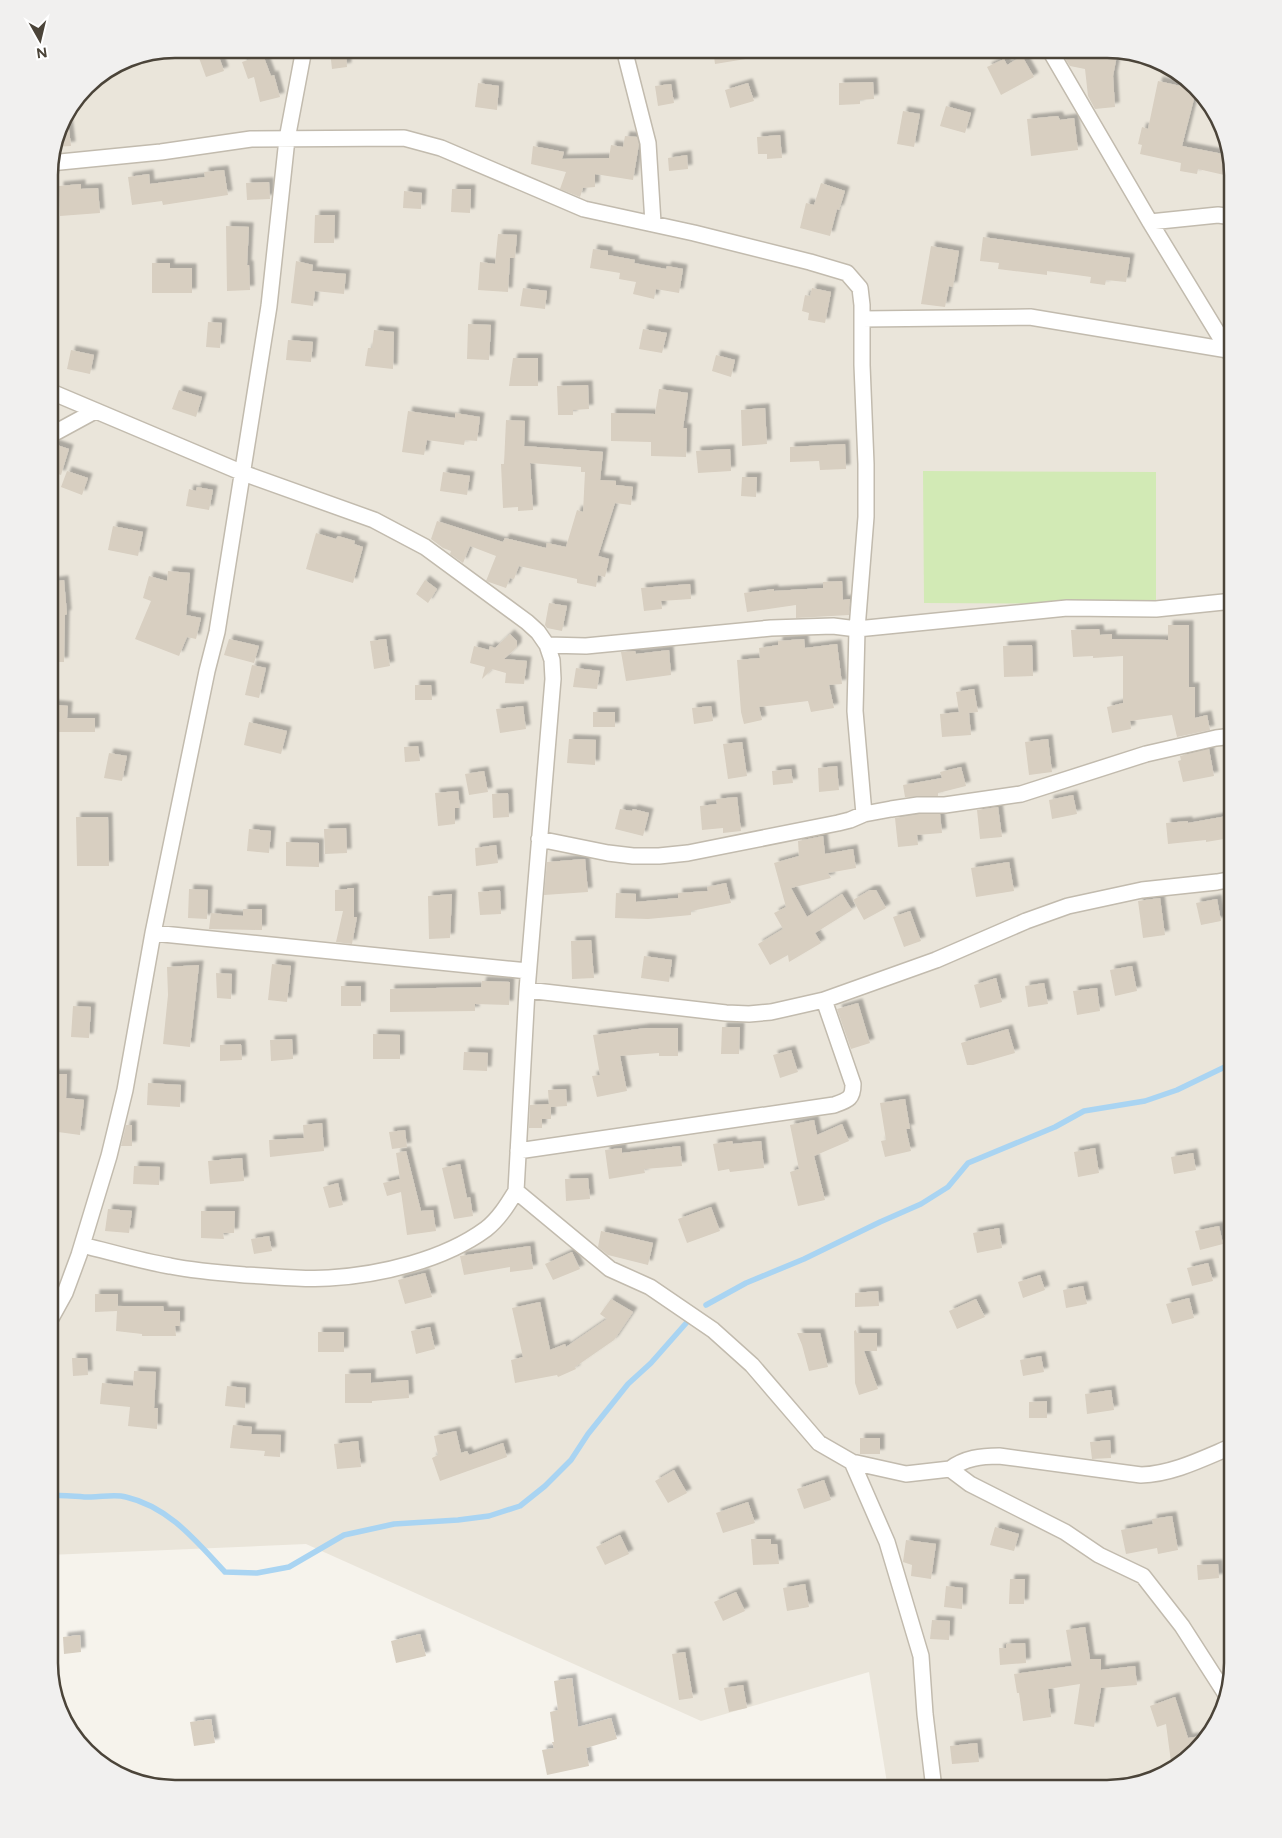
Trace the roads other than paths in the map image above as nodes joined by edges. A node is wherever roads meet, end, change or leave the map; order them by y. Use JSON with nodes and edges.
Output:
{"nodes":[{"id":1,"x":302,"y":58,"type":"edge"},
{"id":2,"x":626,"y":58,"type":"edge"},
{"id":3,"x":1054,"y":58,"type":"edge"},
{"id":4,"x":287,"y":139,"type":"junction"},
{"id":5,"x":58,"y":162,"type":"edge"},
{"id":6,"x":1224,"y":216,"type":"edge"},
{"id":7,"x":1150,"y":222,"type":"junction"},
{"id":8,"x":653,"y":223,"type":"junction"},
{"id":9,"x":862,"y":319,"type":"junction"},
{"id":10,"x":1224,"y":343,"type":"edge"},
{"id":11,"x":1224,"y":353,"type":"edge"},
{"id":12,"x":58,"y":395,"type":"edge"},
{"id":13,"x":96,"y":411,"type":"junction"},
{"id":14,"x":58,"y":431,"type":"edge"},
{"id":15,"x":243,"y":473,"type":"junction"},
{"id":16,"x":1224,"y":602,"type":"edge"},
{"id":17,"x":857,"y":629,"type":"junction"},
{"id":18,"x":546,"y":645,"type":"junction"},
{"id":19,"x":1224,"y":737,"type":"edge"},
{"id":20,"x":864,"y":814,"type":"junction"},
{"id":21,"x":539,"y":839,"type":"junction"},
{"id":22,"x":1224,"y":881,"type":"edge"},
{"id":23,"x":153,"y":933,"type":"junction"},
{"id":24,"x":528,"y":971,"type":"junction"},
{"id":25,"x":527,"y":990,"type":"junction"},
{"id":26,"x":824,"y":1000,"type":"junction"},
{"id":27,"x":518,"y":1151,"type":"junction"},
{"id":28,"x":516,"y":1191,"type":"junction"},
{"id":29,"x":82,"y":1245,"type":"junction"},
{"id":30,"x":58,"y":1306,"type":"edge"},
{"id":31,"x":1224,"y":1450,"type":"edge"},
{"id":32,"x":852,"y":1462,"type":"junction"},
{"id":33,"x":950,"y":1469,"type":"junction"},
{"id":34,"x":1222,"y":1688,"type":"edge"},
{"id":35,"x":933,"y":1780,"type":"edge"}],
"edges":[{"from":1,"to":4,"type":"street"},
{"from":2,"to":8,"type":"street"},
{"from":3,"to":7,"type":"street"},
{"from":4,"to":5,"type":"street"},
{"from":4,"to":8,"type":"street"},
{"from":4,"to":15,"type":"street"},
{"from":6,"to":7,"type":"street"},
{"from":7,"to":10,"type":"street"},
{"from":8,"to":9,"type":"street"},
{"from":9,"to":11,"type":"street"},
{"from":9,"to":17,"type":"street"},
{"from":12,"to":13,"type":"street"},
{"from":13,"to":14,"type":"street"},
{"from":13,"to":15,"type":"street"},
{"from":15,"to":18,"type":"street"},
{"from":15,"to":23,"type":"street"},
{"from":16,"to":17,"type":"street"},
{"from":17,"to":18,"type":"street"},
{"from":17,"to":20,"type":"street"},
{"from":18,"to":21,"type":"street"},
{"from":19,"to":20,"type":"street"},
{"from":20,"to":21,"type":"street"},
{"from":21,"to":24,"type":"street"},
{"from":22,"to":26,"type":"street"},
{"from":23,"to":24,"type":"street"},
{"from":23,"to":29,"type":"street"},
{"from":24,"to":25,"type":"street"},
{"from":25,"to":26,"type":"street"},
{"from":25,"to":27,"type":"street"},
{"from":26,"to":27,"type":"street"},
{"from":27,"to":28,"type":"street"},
{"from":28,"to":29,"type":"street"},
{"from":28,"to":32,"type":"street"},
{"from":29,"to":30,"type":"street"},
{"from":31,"to":33,"type":"street"},
{"from":32,"to":33,"type":"street"},
{"from":32,"to":35,"type":"street"},
{"from":33,"to":34,"type":"street"}]}
